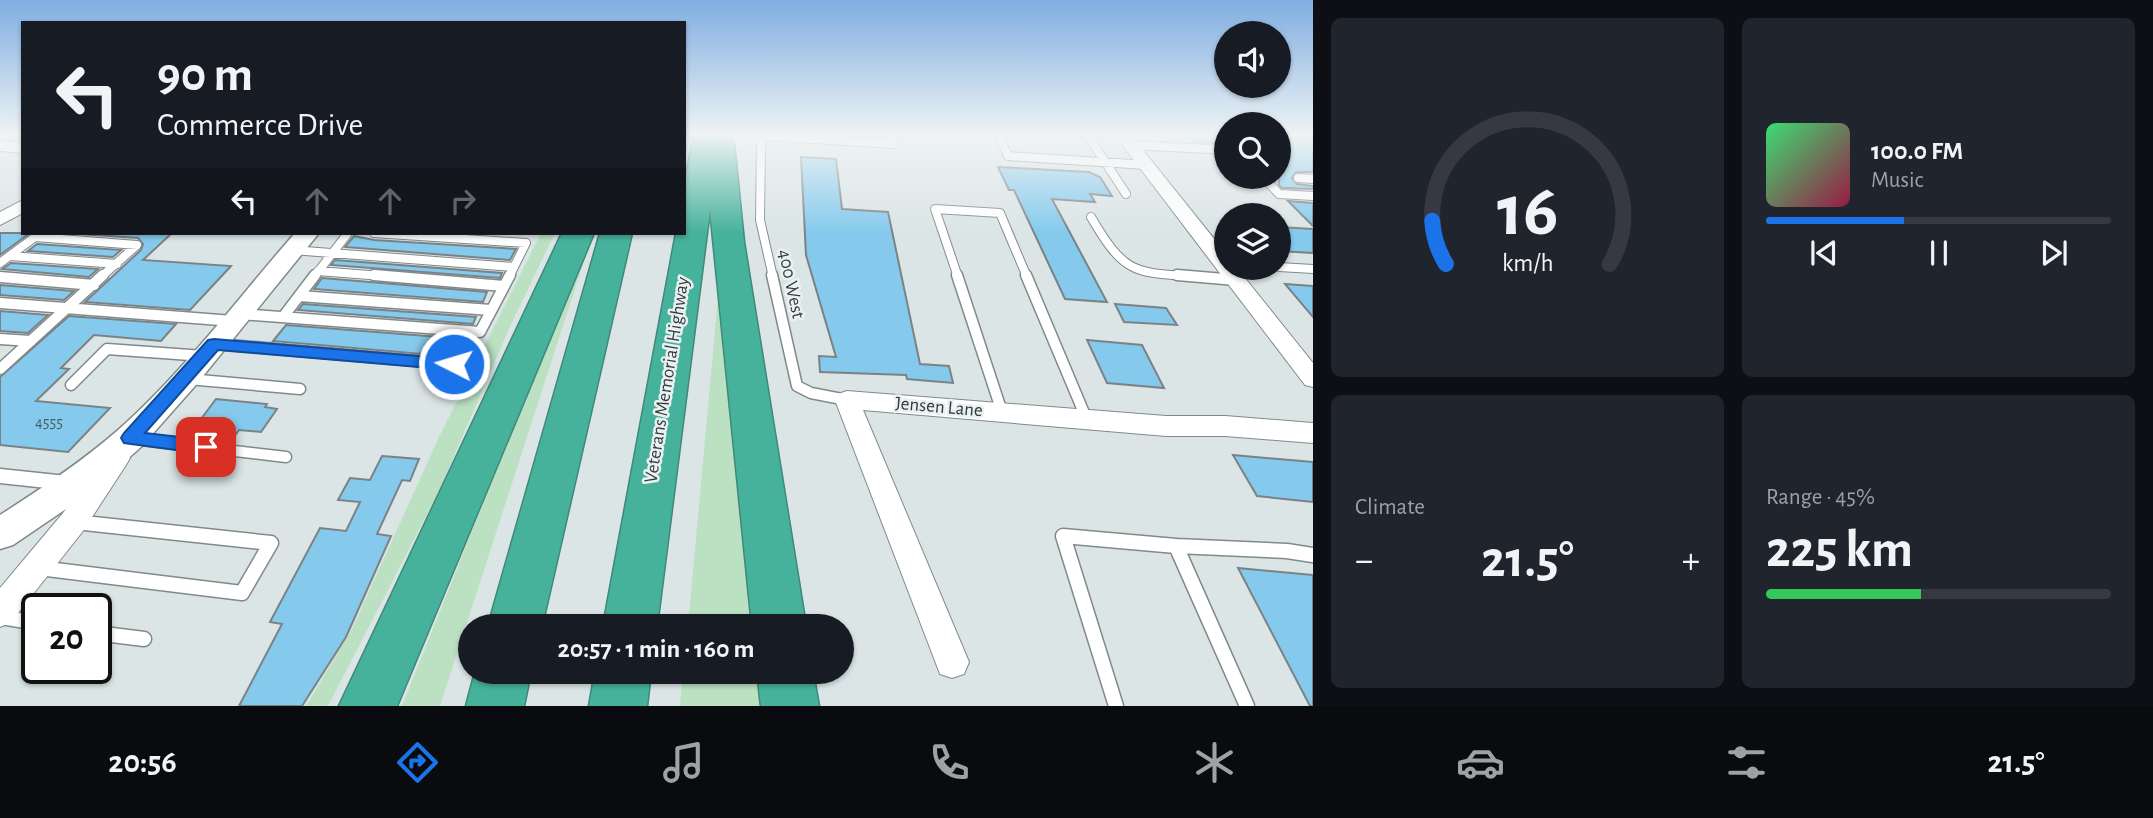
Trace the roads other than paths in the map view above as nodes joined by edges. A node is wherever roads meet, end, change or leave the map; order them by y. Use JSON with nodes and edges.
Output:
{"nodes":[{"id":1,"x":702,"y":167,"type":"edge"},
{"id":2,"x":722,"y":167,"type":"edge"},
{"id":3,"x":761,"y":167,"type":"edge"},
{"id":4,"x":1108,"y":167,"type":"edge"},
{"id":5,"x":1148,"y":167,"type":"edge"},
{"id":6,"x":1298,"y":178,"type":"dead end"},
{"id":7,"x":1313,"y":179,"type":"edge"},
{"id":8,"x":1274,"y":189,"type":"edge"},
{"id":9,"x":1126,"y":194,"type":"dead end"},
{"id":10,"x":1313,"y":196,"type":"edge"},
{"id":11,"x":21,"y":207,"type":"edge"},
{"id":12,"x":1091,"y":217,"type":"dead end"},
{"id":13,"x":0,"y":220,"type":"edge"},
{"id":14,"x":346,"y":235,"type":"edge"},
{"id":15,"x":404,"y":235,"type":"edge"},
{"id":16,"x":577,"y":235,"type":"edge"},
{"id":17,"x":614,"y":235,"type":"edge"},
{"id":18,"x":299,"y":242,"type":"edge"},
{"id":19,"x":1214,"y":252,"type":"edge"},
{"id":20,"x":332,"y":253,"type":"junction"},
{"id":21,"x":10,"y":256,"type":"junction"},
{"id":22,"x":0,"y":263,"type":"edge"},
{"id":23,"x":117,"y":264,"type":"junction"},
{"id":24,"x":514,"y":267,"type":"junction"},
{"id":25,"x":1291,"y":268,"type":"edge"},
{"id":26,"x":1313,"y":269,"type":"edge"},
{"id":27,"x":318,"y":271,"type":"junction"},
{"id":28,"x":0,"y":277,"type":"edge"},
{"id":29,"x":1214,"y":278,"type":"edge"},
{"id":30,"x":1236,"y":280,"type":"edge"},
{"id":31,"x":94,"y":285,"type":"junction"},
{"id":32,"x":504,"y":286,"type":"junction"},
{"id":33,"x":299,"y":296,"type":"junction"},
{"id":34,"x":0,"y":303,"type":"edge"},
{"id":35,"x":68,"y":309,"type":"junction"},
{"id":36,"x":491,"y":310,"type":"junction"},
{"id":37,"x":283,"y":317,"type":"junction"},
{"id":38,"x":0,"y":339,"type":"edge"},
{"id":39,"x":31,"y":341,"type":"junction"},
{"id":40,"x":215,"y":343,"type":"junction"},
{"id":41,"x":454,"y":364,"type":"dead end"},
{"id":42,"x":0,"y":369,"type":"edge"},
{"id":43,"x":1313,"y":379,"type":"edge"},
{"id":44,"x":71,"y":385,"type":"dead end"},
{"id":45,"x":300,"y":389,"type":"dead end"},
{"id":46,"x":847,"y":400,"type":"junction"},
{"id":47,"x":1002,"y":412,"type":"junction"},
{"id":48,"x":1087,"y":420,"type":"junction"},
{"id":49,"x":1313,"y":433,"type":"edge"},
{"id":50,"x":130,"y":438,"type":"junction"},
{"id":51,"x":286,"y":457,"type":"dead end"},
{"id":52,"x":0,"y":476,"type":"edge"},
{"id":53,"x":76,"y":484,"type":"junction"},
{"id":54,"x":73,"y":522,"type":"junction"},
{"id":55,"x":0,"y":534,"type":"edge"},
{"id":56,"x":1176,"y":546,"type":"junction"},
{"id":57,"x":1313,"y":555,"type":"edge"},
{"id":58,"x":36,"y":568,"type":"junction"},
{"id":59,"x":0,"y":612,"type":"edge"},
{"id":60,"x":518,"y":614,"type":"edge"},
{"id":61,"x":632,"y":614,"type":"edge"},
{"id":62,"x":777,"y":614,"type":"edge"},
{"id":63,"x":0,"y":617,"type":"edge"},
{"id":64,"x":21,"y":620,"type":"edge"},
{"id":65,"x":112,"y":635,"type":"edge"},
{"id":66,"x":144,"y":639,"type":"dead end"},
{"id":67,"x":952,"y":662,"type":"dead end"},
{"id":68,"x":500,"y":684,"type":"edge"},
{"id":69,"x":621,"y":684,"type":"edge"},
{"id":70,"x":787,"y":684,"type":"edge"},
{"id":71,"x":368,"y":706,"type":"edge"},
{"id":72,"x":495,"y":706,"type":"edge"},
{"id":73,"x":618,"y":706,"type":"edge"},
{"id":74,"x":790,"y":706,"type":"edge"},
{"id":75,"x":1116,"y":706,"type":"edge"},
{"id":76,"x":1247,"y":706,"type":"edge"}],
"edges":[{"from":1,"to":61,"type":"highway","name":"Veterans Memorial Highway"},
{"from":2,"to":62,"type":"highway"},
{"from":3,"to":46,"type":"lane","name":"400 West"},
{"from":4,"to":9,"type":"lane"},
{"from":5,"to":19,"type":"street"},
{"from":6,"to":7,"type":"lane"},
{"from":8,"to":10,"type":"lane"},
{"from":11,"to":13,"type":"street"},
{"from":12,"to":29,"type":"lane"},
{"from":14,"to":20,"type":"lane"},
{"from":15,"to":24,"type":"lane"},
{"from":16,"to":71,"type":"highway"},
{"from":17,"to":60,"type":"highway"},
{"from":18,"to":20,"type":"lane"},
{"from":18,"to":40,"type":"street"},
{"from":20,"to":24,"type":"lane"},
{"from":20,"to":27,"type":"lane"},
{"from":21,"to":22,"type":"lane"},
{"from":21,"to":23,"type":"lane"},
{"from":21,"to":23,"type":"lane"},
{"from":23,"to":31,"type":"lane"},
{"from":24,"to":32,"type":"lane"},
{"from":25,"to":26,"type":"lane"},
{"from":27,"to":32,"type":"lane"},
{"from":27,"to":33,"type":"lane"},
{"from":28,"to":31,"type":"lane"},
{"from":30,"to":43,"type":"street"},
{"from":31,"to":35,"type":"lane"},
{"from":32,"to":36,"type":"lane"},
{"from":33,"to":36,"type":"lane"},
{"from":33,"to":37,"type":"lane"},
{"from":34,"to":35,"type":"lane"},
{"from":35,"to":39,"type":"lane"},
{"from":35,"to":40,"type":"lane"},
{"from":36,"to":37,"type":"lane"},
{"from":37,"to":40,"type":"lane"},
{"from":38,"to":39,"type":"lane"},
{"from":39,"to":42,"type":"lane"},
{"from":40,"to":41,"type":"lane"},
{"from":40,"to":44,"type":"lane"},
{"from":40,"to":45,"type":"lane"},
{"from":40,"to":50,"type":"street"},
{"from":46,"to":47,"type":"street","name":"Jensen Lane"},
{"from":46,"to":67,"type":"street"},
{"from":47,"to":48,"type":"street","name":"Jensen Lane"},
{"from":47,"to":48,"type":"lane"},
{"from":48,"to":49,"type":"street","name":"Jensen Lane"},
{"from":50,"to":51,"type":"lane"},
{"from":50,"to":53,"type":"street"},
{"from":50,"to":54,"type":"street"},
{"from":52,"to":53,"type":"lane"},
{"from":53,"to":55,"type":"street"},
{"from":54,"to":58,"type":"street"},
{"from":54,"to":58,"type":"lane"},
{"from":56,"to":57,"type":"lane"},
{"from":56,"to":75,"type":"lane"},
{"from":56,"to":76,"type":"lane"},
{"from":58,"to":59,"type":"street"},
{"from":63,"to":64,"type":"lane"},
{"from":65,"to":66,"type":"lane"},
{"from":68,"to":72,"type":"highway"},
{"from":69,"to":73,"type":"highway"},
{"from":70,"to":74,"type":"highway"}]}
